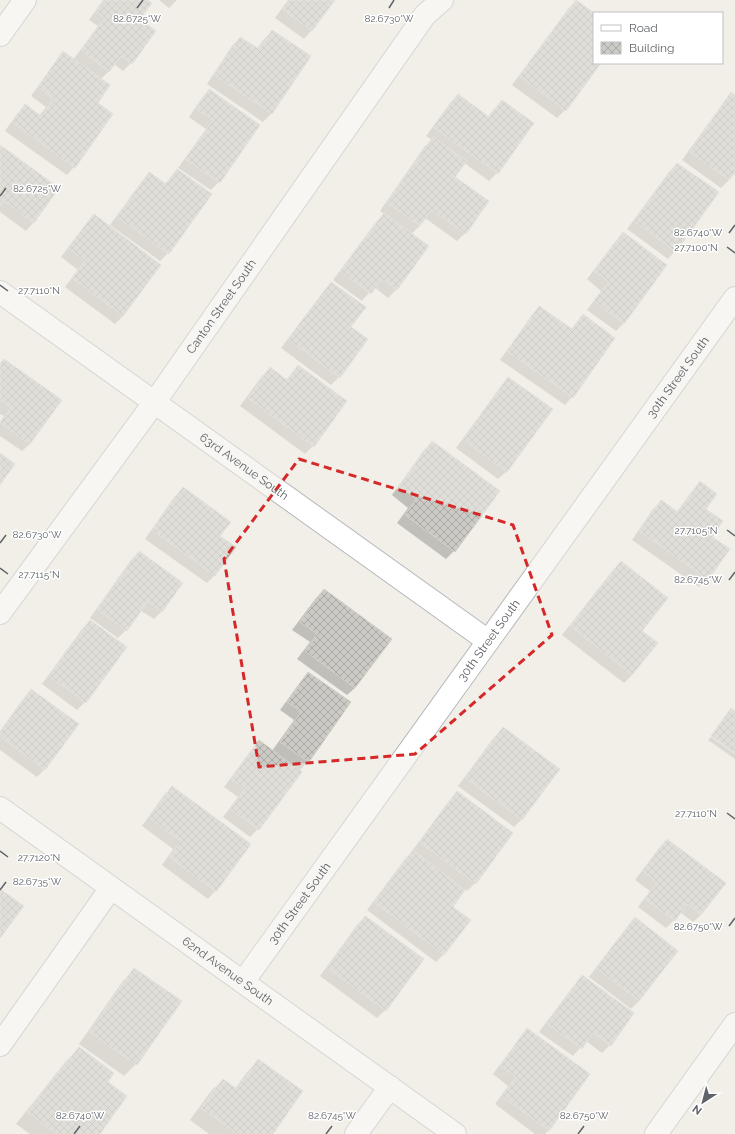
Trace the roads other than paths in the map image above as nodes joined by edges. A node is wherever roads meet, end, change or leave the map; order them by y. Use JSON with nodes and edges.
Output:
{"nodes":[{"id":1,"x":25,"y":0,"type":"edge"},
{"id":2,"x":442,"y":0,"type":"edge"},
{"id":3,"x":2,"y":29,"type":"edge"},
{"id":4,"x":0,"y":292,"type":"edge"},
{"id":5,"x":735,"y":298,"type":"edge"},
{"id":6,"x":154,"y":403,"type":"junction"},
{"id":7,"x":0,"y":613,"type":"edge"},
{"id":8,"x":488,"y":641,"type":"junction"},
{"id":9,"x":0,"y":808,"type":"edge"},
{"id":10,"x":112,"y":888,"type":"junction"},
{"id":11,"x":243,"y":982,"type":"junction"},
{"id":12,"x":735,"y":1024,"type":"edge"},
{"id":13,"x":0,"y":1046,"type":"edge"},
{"id":14,"x":390,"y":1087,"type":"junction"},
{"id":15,"x":356,"y":1134,"type":"edge"},
{"id":16,"x":455,"y":1134,"type":"edge"},
{"id":17,"x":656,"y":1134,"type":"edge"}],
"edges":[{"from":1,"to":3,"type":"street"},
{"from":2,"to":6,"type":"street","name":"Canton Street South"},
{"from":4,"to":6,"type":"street","name":"63rd Avenue South"},
{"from":5,"to":8,"type":"street","name":"30th Street South"},
{"from":6,"to":7,"type":"street","name":"Canton Street South"},
{"from":6,"to":8,"type":"street","name":"63rd Avenue South"},
{"from":8,"to":11,"type":"street","name":"30th Street South"},
{"from":9,"to":10,"type":"street","name":"62nd Avenue South"},
{"from":10,"to":11,"type":"street","name":"62nd Avenue South"},
{"from":10,"to":13,"type":"street"},
{"from":11,"to":14,"type":"street","name":"62nd Avenue South"},
{"from":12,"to":17,"type":"street"},
{"from":14,"to":15,"type":"street"},
{"from":14,"to":16,"type":"street","name":"62nd Avenue South"}]}
